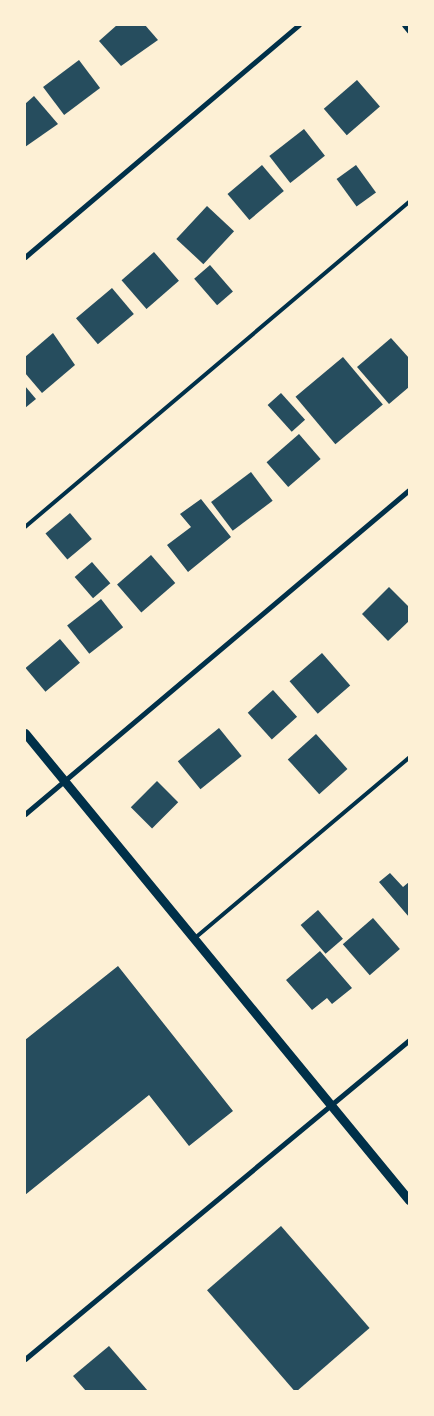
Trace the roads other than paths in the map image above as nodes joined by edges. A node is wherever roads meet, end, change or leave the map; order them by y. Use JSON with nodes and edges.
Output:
{"nodes":[{"id":1,"x":299,"y":25,"type":"edge"},
{"id":2,"x":404,"y":25,"type":"edge"},
{"id":3,"x":409,"y":30,"type":"edge"},
{"id":4,"x":409,"y":202,"type":"edge"},
{"id":5,"x":25,"y":257,"type":"edge"},
{"id":6,"x":409,"y":490,"type":"edge"},
{"id":7,"x":25,"y":527,"type":"edge"},
{"id":8,"x":25,"y":733,"type":"edge"},
{"id":9,"x":409,"y":758,"type":"edge"},
{"id":10,"x":64,"y":781,"type":"junction"},
{"id":11,"x":25,"y":814,"type":"edge"},
{"id":12,"x":194,"y":939,"type":"junction"},
{"id":13,"x":409,"y":1040,"type":"edge"},
{"id":14,"x":331,"y":1106,"type":"junction"},
{"id":15,"x":409,"y":1200,"type":"edge"},
{"id":16,"x":25,"y":1359,"type":"edge"}],
"edges":[{"from":1,"to":5,"type":"street"},
{"from":2,"to":3,"type":"street"},
{"from":4,"to":7,"type":"lane"},
{"from":6,"to":10,"type":"street"},
{"from":8,"to":10,"type":"street"},
{"from":9,"to":12,"type":"lane"},
{"from":10,"to":11,"type":"street"},
{"from":10,"to":12,"type":"street"},
{"from":12,"to":14,"type":"street"},
{"from":13,"to":14,"type":"street"},
{"from":14,"to":15,"type":"street"},
{"from":14,"to":16,"type":"street"}]}
